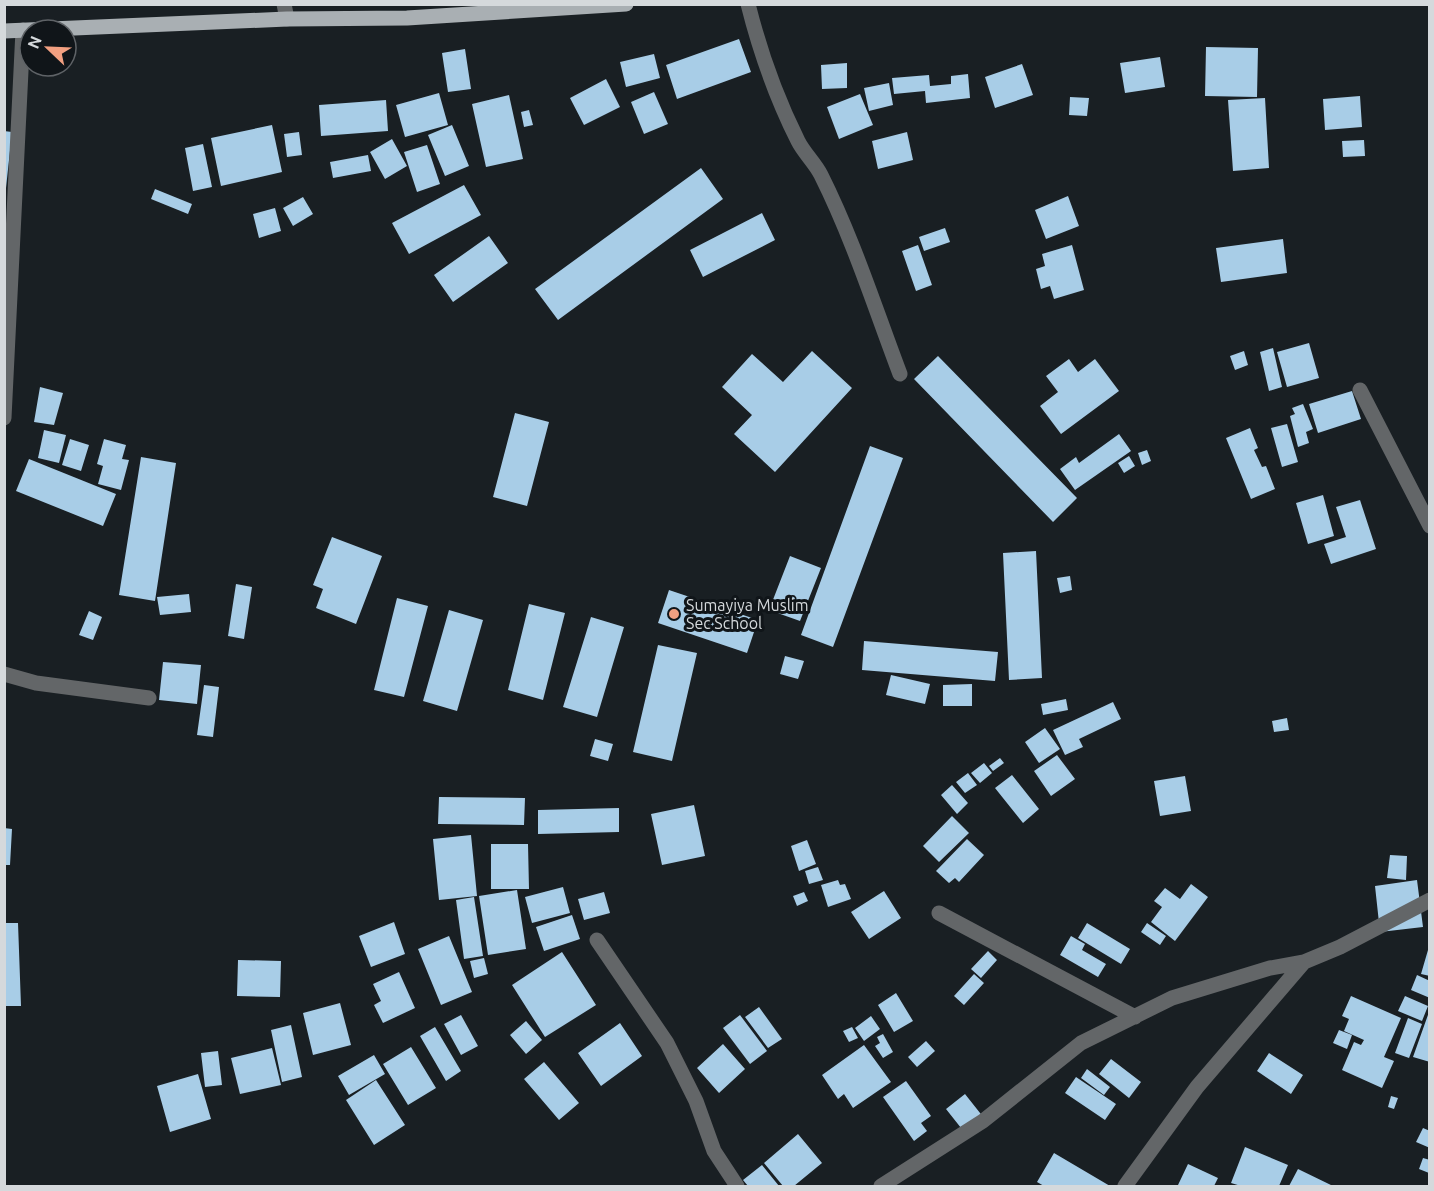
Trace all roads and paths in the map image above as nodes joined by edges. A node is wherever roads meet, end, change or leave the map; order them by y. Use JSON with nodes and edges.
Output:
{"nodes":[{"id":1,"x":626,"y":4,"type":"edge"},
{"id":2,"x":748,"y":4,"type":"edge"},
{"id":3,"x":589,"y":6,"type":"edge"},
{"id":4,"x":286,"y":12,"type":"edge"},
{"id":5,"x":78,"y":26,"type":"edge"},
{"id":6,"x":21,"y":78,"type":"edge"},
{"id":7,"x":900,"y":374,"type":"dead end"},
{"id":8,"x":1360,"y":390,"type":"dead end"},
{"id":9,"x":4,"y":418,"type":"edge"},
{"id":10,"x":1430,"y":526,"type":"edge"},
{"id":11,"x":4,"y":674,"type":"edge"},
{"id":12,"x":149,"y":698,"type":"dead end"},
{"id":13,"x":1430,"y":900,"type":"edge"},
{"id":14,"x":939,"y":914,"type":"dead end"},
{"id":15,"x":597,"y":940,"type":"dead end"},
{"id":16,"x":1304,"y":962,"type":"junction"},
{"id":17,"x":1135,"y":1017,"type":"junction"},
{"id":18,"x":737,"y":1186,"type":"edge"},
{"id":19,"x":881,"y":1186,"type":"edge"},
{"id":20,"x":1125,"y":1186,"type":"edge"}],
"edges":[{"from":1,"to":3,"type":"main road"},
{"from":2,"to":7,"type":"street"},
{"from":3,"to":4,"type":"main road"},
{"from":4,"to":5,"type":"main road"},
{"from":6,"to":9,"type":"street"},
{"from":8,"to":10,"type":"street"},
{"from":11,"to":12,"type":"street"},
{"from":13,"to":16,"type":"street"},
{"from":14,"to":17,"type":"street"},
{"from":15,"to":18,"type":"street"},
{"from":16,"to":17,"type":"street"},
{"from":16,"to":20,"type":"street"},
{"from":17,"to":19,"type":"street"}]}
